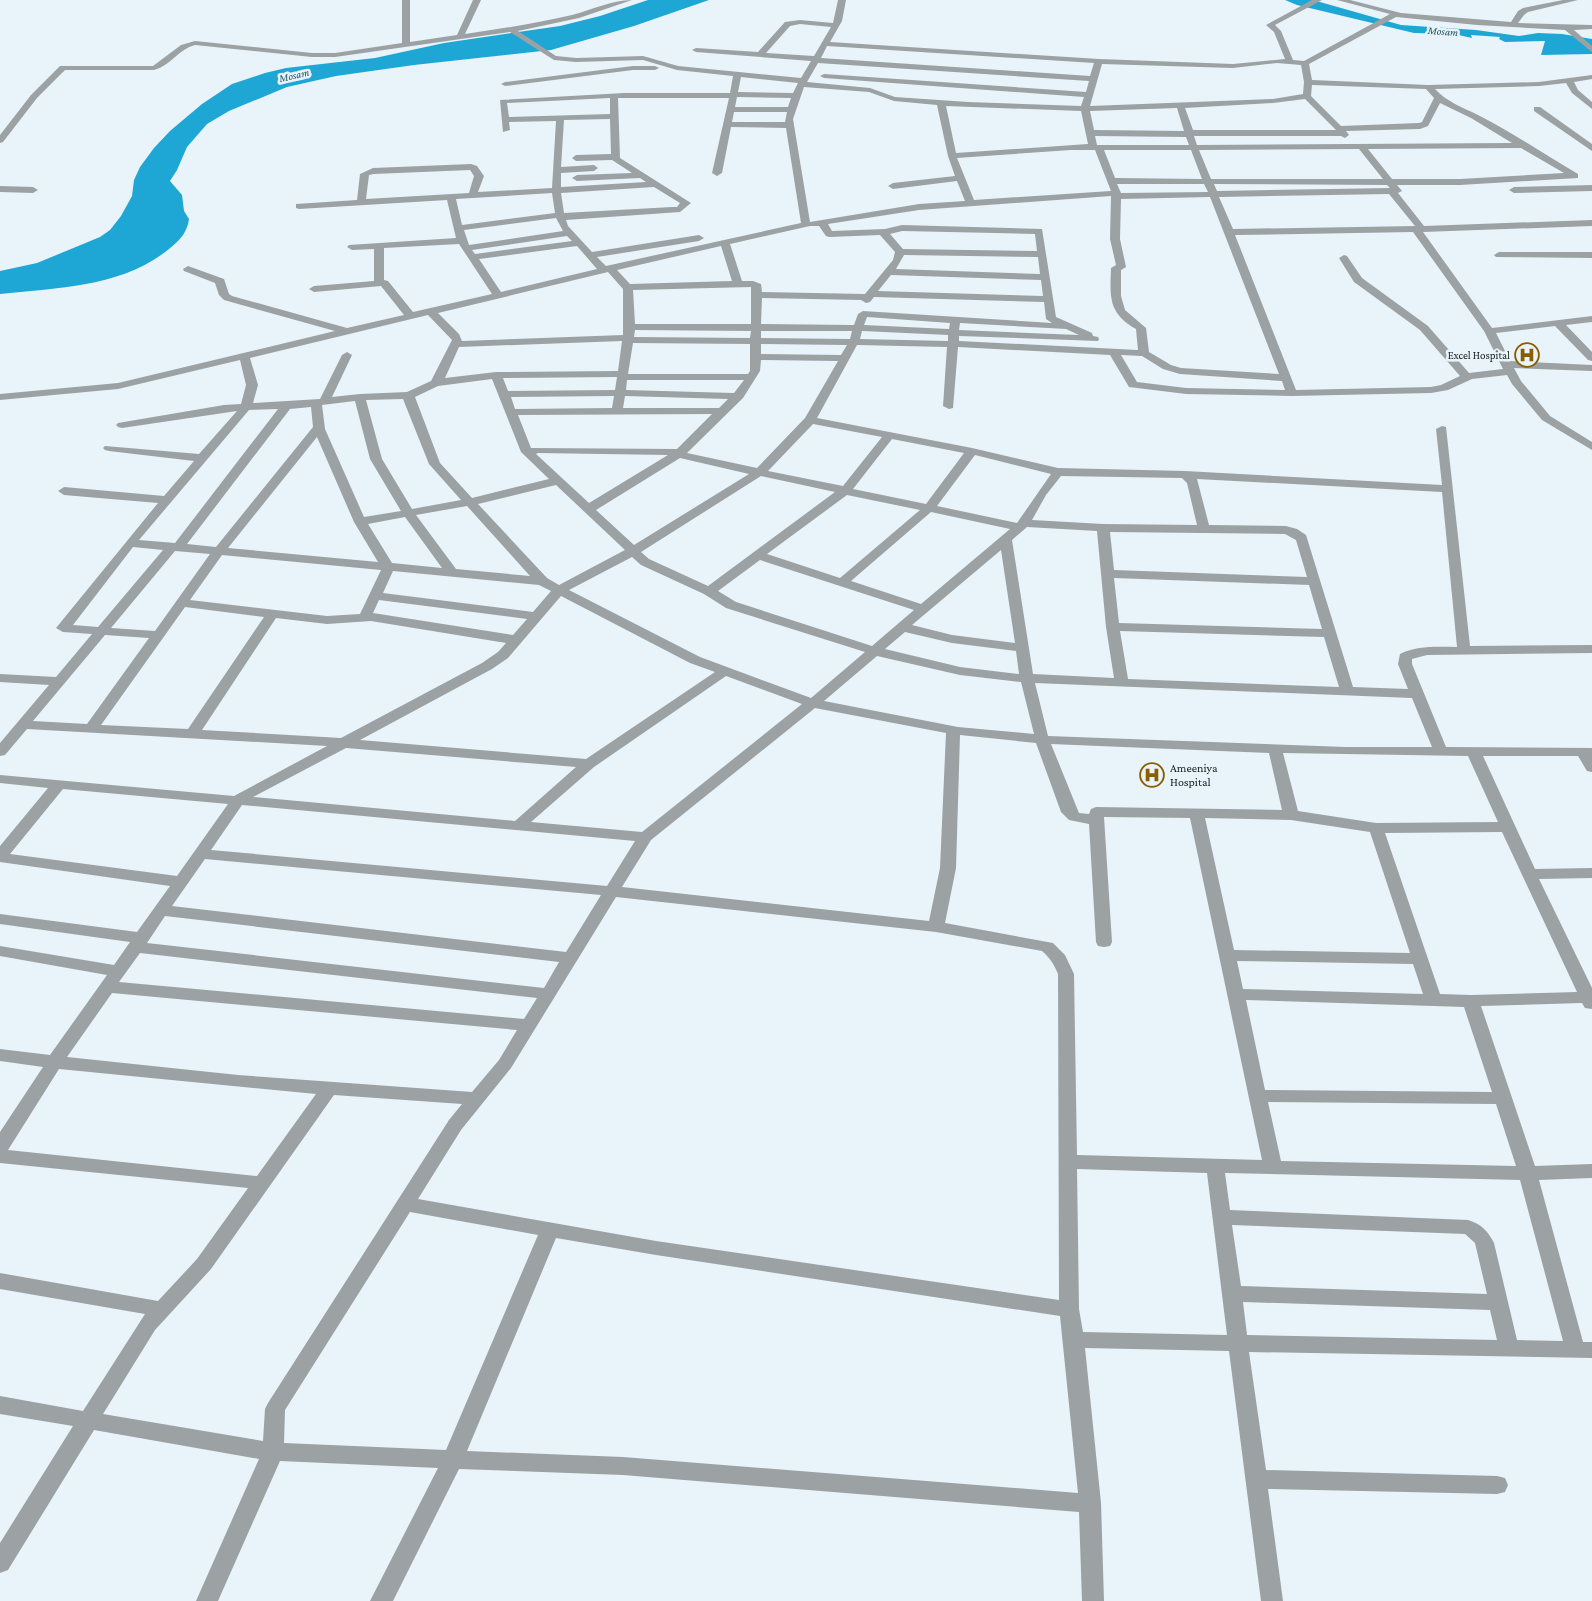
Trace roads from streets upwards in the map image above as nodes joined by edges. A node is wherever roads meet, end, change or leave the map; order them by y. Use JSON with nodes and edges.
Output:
{"nodes":[{"id":1,"x":406,"y":0,"type":"edge"},
{"id":2,"x":476,"y":0,"type":"edge"},
{"id":3,"x":628,"y":0,"type":"edge"},
{"id":4,"x":1318,"y":0,"type":"edge"},
{"id":5,"x":1341,"y":0,"type":"edge"},
{"id":6,"x":1574,"y":0,"type":"edge"},
{"id":7,"x":845,"y":2,"type":"edge"},
{"id":8,"x":1371,"y":4,"type":"edge"},
{"id":9,"x":1397,"y":14,"type":"junction"},
{"id":10,"x":835,"y":25,"type":"junction"},
{"id":11,"x":1513,"y":25,"type":"junction"},
{"id":12,"x":1592,"y":27,"type":"edge"},
{"id":13,"x":1567,"y":28,"type":"junction"},
{"id":14,"x":513,"y":31,"type":"junction"},
{"id":15,"x":459,"y":38,"type":"junction"},
{"id":16,"x":825,"y":44,"type":"junction"},
{"id":17,"x":406,"y":45,"type":"junction"},
{"id":18,"x":696,"y":50,"type":"dead end"},
{"id":19,"x":1592,"y":50,"type":"edge"},
{"id":20,"x":948,"y":52,"type":"junction"},
{"id":21,"x":760,"y":55,"type":"junction"},
{"id":22,"x":1040,"y":57,"type":"junction"},
{"id":23,"x":816,"y":59,"type":"junction"},
{"id":24,"x":1099,"y":61,"type":"junction"},
{"id":25,"x":1290,"y":62,"type":"junction"},
{"id":26,"x":1305,"y":63,"type":"junction"},
{"id":27,"x":677,"y":68,"type":"junction"},
{"id":28,"x":938,"y":68,"type":"junction"},
{"id":29,"x":738,"y":74,"type":"junction"},
{"id":30,"x":1035,"y":75,"type":"junction"},
{"id":31,"x":1592,"y":76,"type":"edge"},
{"id":32,"x":1094,"y":79,"type":"junction"},
{"id":33,"x":804,"y":80,"type":"junction"},
{"id":34,"x":1569,"y":80,"type":"junction"},
{"id":35,"x":1308,"y":82,"type":"junction"},
{"id":36,"x":930,"y":83,"type":"junction"},
{"id":37,"x":506,"y":84,"type":"dead end"},
{"id":38,"x":1428,"y":87,"type":"junction"},
{"id":39,"x":1029,"y":90,"type":"junction"},
{"id":40,"x":1089,"y":94,"type":"junction"},
{"id":41,"x":733,"y":95,"type":"junction"},
{"id":42,"x":614,"y":96,"type":"junction"},
{"id":43,"x":796,"y":96,"type":"junction"},
{"id":44,"x":1307,"y":96,"type":"junction"},
{"id":45,"x":1438,"y":100,"type":"junction"},
{"id":46,"x":920,"y":101,"type":"junction"},
{"id":47,"x":941,"y":103,"type":"junction"},
{"id":48,"x":1180,"y":105,"type":"junction"},
{"id":49,"x":1592,"y":106,"type":"edge"},
{"id":50,"x":1022,"y":107,"type":"junction"},
{"id":51,"x":1085,"y":108,"type":"junction"},
{"id":52,"x":730,"y":109,"type":"junction"},
{"id":53,"x":1537,"y":109,"type":"dead end"},
{"id":54,"x":792,"y":110,"type":"junction"},
{"id":55,"x":614,"y":116,"type":"junction"},
{"id":56,"x":560,"y":118,"type":"junction"},
{"id":57,"x":505,"y":120,"type":"junction"},
{"id":58,"x":727,"y":124,"type":"junction"},
{"id":59,"x":790,"y":126,"type":"junction"},
{"id":60,"x":506,"y":130,"type":"dead end"},
{"id":61,"x":1341,"y":131,"type":"junction"},
{"id":62,"x":1090,"y":133,"type":"junction"},
{"id":63,"x":1189,"y":133,"type":"junction"},
{"id":64,"x":0,"y":140,"type":"edge"},
{"id":65,"x":1525,"y":145,"type":"junction"},
{"id":66,"x":1359,"y":147,"type":"junction"},
{"id":67,"x":1096,"y":148,"type":"junction"},
{"id":68,"x":1194,"y":148,"type":"junction"},
{"id":69,"x":1592,"y":148,"type":"edge"},
{"id":70,"x":952,"y":156,"type":"junction"},
{"id":71,"x":615,"y":157,"type":"junction"},
{"id":72,"x":558,"y":159,"type":"junction"},
{"id":73,"x":626,"y":166,"type":"junction"},
{"id":74,"x":717,"y":173,"type":"dead end"},
{"id":75,"x":557,"y":175,"type":"junction"},
{"id":76,"x":641,"y":175,"type":"junction"},
{"id":77,"x":1573,"y":175,"type":"junction"},
{"id":78,"x":960,"y":178,"type":"junction"},
{"id":79,"x":1388,"y":180,"type":"junction"},
{"id":80,"x":1111,"y":181,"type":"junction"},
{"id":81,"x":1207,"y":181,"type":"junction"},
{"id":82,"x":657,"y":184,"type":"junction"},
{"id":83,"x":893,"y":186,"type":"dead end"},
{"id":84,"x":1592,"y":187,"type":"edge"},
{"id":85,"x":0,"y":188,"type":"edge"},
{"id":86,"x":33,"y":190,"type":"dead end"},
{"id":87,"x":556,"y":190,"type":"junction"},
{"id":88,"x":1394,"y":192,"type":"junction"},
{"id":89,"x":1116,"y":194,"type":"junction"},
{"id":90,"x":472,"y":196,"type":"junction"},
{"id":91,"x":1214,"y":196,"type":"junction"},
{"id":92,"x":451,"y":198,"type":"junction"},
{"id":93,"x":970,"y":202,"type":"junction"},
{"id":94,"x":361,"y":203,"type":"junction"},
{"id":95,"x":299,"y":206,"type":"dead end"},
{"id":96,"x":561,"y":216,"type":"junction"},
{"id":97,"x":822,"y":223,"type":"junction"},
{"id":98,"x":1592,"y":224,"type":"edge"},
{"id":99,"x":806,"y":225,"type":"junction"},
{"id":100,"x":459,"y":228,"type":"junction"},
{"id":101,"x":1419,"y":229,"type":"junction"},
{"id":102,"x":883,"y":232,"type":"junction"},
{"id":103,"x":1229,"y":232,"type":"junction"},
{"id":104,"x":570,"y":233,"type":"junction"},
{"id":105,"x":751,"y":237,"type":"junction"},
{"id":106,"x":725,"y":242,"type":"junction"},
{"id":107,"x":579,"y":243,"type":"junction"},
{"id":108,"x":464,"y":244,"type":"junction"},
{"id":109,"x":379,"y":246,"type":"junction"},
{"id":110,"x":352,"y":247,"type":"dead end"},
{"id":111,"x":900,"y":252,"type":"junction"},
{"id":112,"x":1042,"y":254,"type":"junction"},
{"id":113,"x":1499,"y":254,"type":"dead end"},
{"id":114,"x":590,"y":255,"type":"junction"},
{"id":115,"x":1592,"y":255,"type":"edge"},
{"id":116,"x":472,"y":257,"type":"junction"},
{"id":117,"x":1344,"y":258,"type":"dead end"},
{"id":118,"x":188,"y":269,"type":"dead end"},
{"id":119,"x":607,"y":270,"type":"junction"},
{"id":120,"x":888,"y":272,"type":"junction"},
{"id":121,"x":1045,"y":277,"type":"junction"},
{"id":122,"x":379,"y":282,"type":"junction"},
{"id":123,"x":738,"y":283,"type":"junction"},
{"id":124,"x":627,"y":287,"type":"junction"},
{"id":125,"x":314,"y":289,"type":"dead end"},
{"id":126,"x":756,"y":294,"type":"junction"},
{"id":127,"x":869,"y":295,"type":"junction"},
{"id":128,"x":498,"y":296,"type":"junction"},
{"id":129,"x":1048,"y":299,"type":"junction"},
{"id":130,"x":431,"y":312,"type":"junction"},
{"id":131,"x":863,"y":314,"type":"junction"},
{"id":132,"x":411,"y":316,"type":"junction"},
{"id":133,"x":1592,"y":319,"type":"edge"},
{"id":134,"x":955,"y":320,"type":"junction"},
{"id":135,"x":1559,"y":324,"type":"junction"},
{"id":136,"x":756,"y":327,"type":"junction"},
{"id":137,"x":1069,"y":327,"type":"junction"},
{"id":138,"x":858,"y":328,"type":"junction"},
{"id":139,"x":348,"y":331,"type":"junction"},
{"id":140,"x":1489,"y":331,"type":"junction"},
{"id":141,"x":629,"y":335,"type":"junction"},
{"id":142,"x":1094,"y":338,"type":"junction"},
{"id":143,"x":953,"y":339,"type":"junction"},
{"id":144,"x":756,"y":340,"type":"junction"},
{"id":145,"x":854,"y":342,"type":"junction"},
{"id":146,"x":456,"y":344,"type":"junction"},
{"id":147,"x":1120,"y":352,"type":"junction"},
{"id":148,"x":1144,"y":353,"type":"junction"},
{"id":149,"x":347,"y":355,"type":"dead end"},
{"id":150,"x":244,"y":356,"type":"junction"},
{"id":151,"x":755,"y":357,"type":"junction"},
{"id":152,"x":846,"y":358,"type":"junction"},
{"id":153,"x":1592,"y":358,"type":"edge"},
{"id":154,"x":1508,"y":367,"type":"junction"},
{"id":155,"x":1592,"y":368,"type":"edge"},
{"id":156,"x":496,"y":375,"type":"junction"},
{"id":157,"x":623,"y":376,"type":"junction"},
{"id":158,"x":751,"y":377,"type":"junction"},
{"id":159,"x":1467,"y":377,"type":"junction"},
{"id":160,"x":1285,"y":378,"type":"junction"},
{"id":161,"x":435,"y":383,"type":"junction"},
{"id":162,"x":620,"y":393,"type":"junction"},
{"id":163,"x":1292,"y":393,"type":"junction"},
{"id":164,"x":503,"y":394,"type":"junction"},
{"id":165,"x":409,"y":395,"type":"junction"},
{"id":166,"x":739,"y":396,"type":"junction"},
{"id":167,"x":360,"y":397,"type":"junction"},
{"id":168,"x":0,"y":398,"type":"edge"},
{"id":169,"x":320,"y":403,"type":"junction"},
{"id":170,"x":286,"y":406,"type":"junction"},
{"id":171,"x":949,"y":406,"type":"dead end"},
{"id":172,"x":246,"y":407,"type":"junction"},
{"id":173,"x":618,"y":411,"type":"junction"},
{"id":174,"x":725,"y":411,"type":"junction"},
{"id":175,"x":510,"y":412,"type":"junction"},
{"id":176,"x":810,"y":420,"type":"junction"},
{"id":177,"x":122,"y":425,"type":"dead end"},
{"id":178,"x":319,"y":427,"type":"junction"},
{"id":179,"x":1442,"y":429,"type":"dead end"},
{"id":180,"x":889,"y":436,"type":"junction"},
{"id":181,"x":1592,"y":447,"type":"edge"},
{"id":182,"x":109,"y":448,"type":"dead end"},
{"id":183,"x":972,"y":451,"type":"junction"},
{"id":184,"x":527,"y":452,"type":"junction"},
{"id":185,"x":679,"y":454,"type":"junction"},
{"id":186,"x":202,"y":458,"type":"junction"},
{"id":187,"x":760,"y":472,"type":"junction"},
{"id":188,"x":1058,"y":472,"type":"junction"},
{"id":189,"x":1185,"y":474,"type":"junction"},
{"id":190,"x":558,"y":481,"type":"junction"},
{"id":191,"x":1448,"y":489,"type":"junction"},
{"id":192,"x":846,"y":490,"type":"junction"},
{"id":193,"x":64,"y":491,"type":"dead end"},
{"id":194,"x":167,"y":500,"type":"junction"},
{"id":195,"x":469,"y":502,"type":"junction"},
{"id":196,"x":929,"y":508,"type":"junction"},
{"id":197,"x":588,"y":509,"type":"junction"},
{"id":198,"x":408,"y":513,"type":"junction"},
{"id":199,"x":360,"y":522,"type":"junction"},
{"id":200,"x":1022,"y":525,"type":"junction"},
{"id":201,"x":1104,"y":528,"type":"junction"},
{"id":202,"x":1204,"y":529,"type":"junction"},
{"id":203,"x":1005,"y":538,"type":"junction"},
{"id":204,"x":130,"y":543,"type":"junction"},
{"id":205,"x":175,"y":547,"type":"junction"},
{"id":206,"x":219,"y":551,"type":"junction"},
{"id":207,"x":632,"y":551,"type":"junction"},
{"id":208,"x":758,"y":555,"type":"junction"},
{"id":209,"x":388,"y":568,"type":"junction"},
{"id":210,"x":452,"y":573,"type":"junction"},
{"id":211,"x":1107,"y":574,"type":"junction"},
{"id":212,"x":542,"y":581,"type":"junction"},
{"id":213,"x":1313,"y":581,"type":"junction"},
{"id":214,"x":843,"y":582,"type":"junction"},
{"id":215,"x":559,"y":590,"type":"junction"},
{"id":216,"x":709,"y":591,"type":"junction"},
{"id":217,"x":375,"y":596,"type":"junction"},
{"id":218,"x":182,"y":603,"type":"junction"},
{"id":219,"x":923,"y":609,"type":"junction"},
{"id":220,"x":273,"y":614,"type":"junction"},
{"id":221,"x":536,"y":616,"type":"junction"},
{"id":222,"x":365,"y":617,"type":"junction"},
{"id":223,"x":902,"y":627,"type":"junction"},
{"id":224,"x":1113,"y":627,"type":"junction"},
{"id":225,"x":103,"y":630,"type":"junction"},
{"id":226,"x":1329,"y":633,"type":"junction"},
{"id":227,"x":158,"y":635,"type":"junction"},
{"id":228,"x":516,"y":640,"type":"junction"},
{"id":229,"x":1022,"y":648,"type":"junction"},
{"id":230,"x":1592,"y":649,"type":"edge"},
{"id":231,"x":1464,"y":650,"type":"junction"},
{"id":232,"x":874,"y":651,"type":"junction"},
{"id":233,"x":725,"y":671,"type":"junction"},
{"id":234,"x":0,"y":678,"type":"edge"},
{"id":235,"x":1026,"y":678,"type":"junction"},
{"id":236,"x":60,"y":681,"type":"junction"},
{"id":237,"x":1122,"y":683,"type":"junction"},
{"id":238,"x":1347,"y":691,"type":"junction"},
{"id":239,"x":1417,"y":694,"type":"junction"},
{"id":240,"x":812,"y":703,"type":"junction"},
{"id":241,"x":20,"y":728,"type":"junction"},
{"id":242,"x":91,"y":729,"type":"junction"},
{"id":243,"x":953,"y":730,"type":"junction"},
{"id":244,"x":0,"y":731,"type":"edge"},
{"id":245,"x":192,"y":734,"type":"junction"},
{"id":246,"x":1042,"y":739,"type":"junction"},
{"id":247,"x":345,"y":743,"type":"junction"},
{"id":248,"x":1275,"y":749,"type":"junction"},
{"id":249,"x":0,"y":752,"type":"edge"},
{"id":250,"x":1441,"y":752,"type":"junction"},
{"id":251,"x":1474,"y":752,"type":"junction"},
{"id":252,"x":1587,"y":752,"type":"edge"},
{"id":253,"x":589,"y":764,"type":"junction"},
{"id":254,"x":1592,"y":768,"type":"edge"},
{"id":255,"x":0,"y":779,"type":"edge"},
{"id":256,"x":58,"y":784,"type":"junction"},
{"id":257,"x":239,"y":799,"type":"junction"},
{"id":258,"x":1196,"y":813,"type":"junction"},
{"id":259,"x":1291,"y":814,"type":"junction"},
{"id":260,"x":1097,"y":820,"type":"junction"},
{"id":261,"x":519,"y":825,"type":"junction"},
{"id":262,"x":1508,"y":827,"type":"junction"},
{"id":263,"x":1376,"y":828,"type":"junction"},
{"id":264,"x":644,"y":836,"type":"junction"},
{"id":265,"x":200,"y":854,"type":"junction"},
{"id":266,"x":0,"y":856,"type":"edge"},
{"id":267,"x":1592,"y":873,"type":"edge"},
{"id":268,"x":1529,"y":874,"type":"junction"},
{"id":269,"x":180,"y":882,"type":"junction"},
{"id":270,"x":612,"y":891,"type":"junction"},
{"id":271,"x":161,"y":910,"type":"junction"},
{"id":272,"x":0,"y":919,"type":"edge"},
{"id":273,"x":936,"y":927,"type":"junction"},
{"id":274,"x":1104,"y":942,"type":"dead end"},
{"id":275,"x":138,"y":943,"type":"junction"},
{"id":276,"x":0,"y":951,"type":"edge"},
{"id":277,"x":1228,"y":955,"type":"junction"},
{"id":278,"x":570,"y":958,"type":"junction"},
{"id":279,"x":1420,"y":958,"type":"junction"},
{"id":280,"x":119,"y":971,"type":"junction"},
{"id":281,"x":108,"y":987,"type":"junction"},
{"id":282,"x":548,"y":994,"type":"junction"},
{"id":283,"x":1236,"y":994,"type":"junction"},
{"id":284,"x":1434,"y":998,"type":"junction"},
{"id":285,"x":1471,"y":1001,"type":"junction"},
{"id":286,"x":1589,"y":1001,"type":"edge"},
{"id":287,"x":529,"y":1025,"type":"junction"},
{"id":288,"x":0,"y":1055,"type":"edge"},
{"id":289,"x":54,"y":1063,"type":"junction"},
{"id":290,"x":329,"y":1089,"type":"junction"},
{"id":291,"x":1258,"y":1096,"type":"junction"},
{"id":292,"x":477,"y":1098,"type":"junction"},
{"id":293,"x":1503,"y":1098,"type":"junction"},
{"id":294,"x":0,"y":1147,"type":"edge"},
{"id":295,"x":0,"y":1156,"type":"edge"},
{"id":296,"x":1068,"y":1162,"type":"junction"},
{"id":297,"x":1215,"y":1166,"type":"junction"},
{"id":298,"x":1273,"y":1167,"type":"junction"},
{"id":299,"x":1592,"y":1172,"type":"edge"},
{"id":300,"x":1528,"y":1173,"type":"junction"},
{"id":301,"x":262,"y":1183,"type":"junction"},
{"id":302,"x":406,"y":1204,"type":"junction"},
{"id":303,"x":1222,"y":1217,"type":"junction"},
{"id":304,"x":550,"y":1229,"type":"junction"},
{"id":305,"x":0,"y":1281,"type":"edge"},
{"id":306,"x":1232,"y":1294,"type":"junction"},
{"id":307,"x":1499,"y":1302,"type":"junction"},
{"id":308,"x":161,"y":1309,"type":"junction"},
{"id":309,"x":1069,"y":1309,"type":"junction"},
{"id":310,"x":1074,"y":1340,"type":"junction"},
{"id":311,"x":1238,"y":1343,"type":"junction"},
{"id":312,"x":1509,"y":1348,"type":"junction"},
{"id":313,"x":1583,"y":1350,"type":"edge"},
{"id":314,"x":0,"y":1405,"type":"edge"},
{"id":315,"x":89,"y":1419,"type":"junction"},
{"id":316,"x":273,"y":1452,"type":"junction"},
{"id":317,"x":454,"y":1459,"type":"junction"},
{"id":318,"x":1256,"y":1479,"type":"junction"},
{"id":319,"x":1497,"y":1485,"type":"dead end"},
{"id":320,"x":1090,"y":1503,"type":"junction"},
{"id":321,"x":0,"y":1563,"type":"edge"},
{"id":322,"x":207,"y":1601,"type":"edge"},
{"id":323,"x":381,"y":1601,"type":"edge"},
{"id":324,"x":1093,"y":1601,"type":"edge"},
{"id":325,"x":1272,"y":1601,"type":"edge"}],
"edges":[{"from":1,"to":17,"type":"street"},
{"from":2,"to":15,"type":"street"},
{"from":3,"to":14,"type":"street"},
{"from":4,"to":25,"type":"street"},
{"from":5,"to":8,"type":"street"},
{"from":6,"to":11,"type":"street"},
{"from":7,"to":10,"type":"street"},
{"from":8,"to":9,"type":"street"},
{"from":9,"to":11,"type":"street"},
{"from":9,"to":26,"type":"street"},
{"from":10,"to":16,"type":"street"},
{"from":10,"to":21,"type":"street"},
{"from":11,"to":13,"type":"street"},
{"from":12,"to":13,"type":"street"},
{"from":13,"to":19,"type":"street"},
{"from":14,"to":15,"type":"street"},
{"from":14,"to":27,"type":"street"},
{"from":15,"to":17,"type":"street"},
{"from":16,"to":20,"type":"street"},
{"from":16,"to":23,"type":"street"},
{"from":17,"to":64,"type":"street"},
{"from":18,"to":21,"type":"street"},
{"from":20,"to":22,"type":"street"},
{"from":20,"to":28,"type":"street"},
{"from":21,"to":23,"type":"street"},
{"from":22,"to":24,"type":"street"},
{"from":22,"to":30,"type":"street"},
{"from":23,"to":28,"type":"street"},
{"from":23,"to":33,"type":"street"},
{"from":24,"to":25,"type":"street"},
{"from":24,"to":32,"type":"street"},
{"from":25,"to":26,"type":"street"},
{"from":26,"to":35,"type":"street"},
{"from":27,"to":29,"type":"street"},
{"from":27,"to":37,"type":"street"},
{"from":28,"to":30,"type":"street"},
{"from":28,"to":36,"type":"street"},
{"from":29,"to":33,"type":"street"},
{"from":29,"to":41,"type":"street"},
{"from":30,"to":32,"type":"street"},
{"from":30,"to":39,"type":"street"},
{"from":31,"to":34,"type":"street"},
{"from":32,"to":40,"type":"street"},
{"from":33,"to":36,"type":"street"},
{"from":33,"to":43,"type":"street"},
{"from":33,"to":46,"type":"street"},
{"from":34,"to":38,"type":"street"},
{"from":34,"to":49,"type":"street"},
{"from":35,"to":38,"type":"street"},
{"from":35,"to":44,"type":"street"},
{"from":36,"to":39,"type":"street"},
{"from":36,"to":46,"type":"street"},
{"from":38,"to":45,"type":"street"},
{"from":39,"to":40,"type":"street"},
{"from":39,"to":50,"type":"street"},
{"from":40,"to":51,"type":"street"},
{"from":41,"to":42,"type":"street"},
{"from":41,"to":43,"type":"street"},
{"from":41,"to":52,"type":"street"},
{"from":42,"to":55,"type":"street"},
{"from":42,"to":57,"type":"street"},
{"from":43,"to":54,"type":"street"},
{"from":44,"to":48,"type":"street"},
{"from":44,"to":61,"type":"street"},
{"from":45,"to":61,"type":"street"},
{"from":45,"to":65,"type":"street"},
{"from":46,"to":47,"type":"street"},
{"from":47,"to":50,"type":"street"},
{"from":47,"to":70,"type":"street"},
{"from":48,"to":51,"type":"street"},
{"from":48,"to":63,"type":"street"},
{"from":50,"to":51,"type":"street"},
{"from":51,"to":62,"type":"street"},
{"from":52,"to":54,"type":"street"},
{"from":52,"to":58,"type":"street"},
{"from":53,"to":69,"type":"street"},
{"from":54,"to":59,"type":"street"},
{"from":55,"to":56,"type":"street"},
{"from":55,"to":71,"type":"street"},
{"from":56,"to":57,"type":"street"},
{"from":56,"to":72,"type":"street"},
{"from":57,"to":60,"type":"street"},
{"from":58,"to":59,"type":"street"},
{"from":58,"to":74,"type":"street"},
{"from":59,"to":99,"type":"street"},
{"from":61,"to":63,"type":"street"},
{"from":61,"to":66,"type":"street"},
{"from":62,"to":63,"type":"street"},
{"from":62,"to":67,"type":"street"},
{"from":63,"to":68,"type":"street"},
{"from":65,"to":66,"type":"street"},
{"from":65,"to":77,"type":"street"},
{"from":66,"to":68,"type":"street"},
{"from":66,"to":79,"type":"street"},
{"from":67,"to":68,"type":"street"},
{"from":67,"to":70,"type":"street"},
{"from":67,"to":80,"type":"street"},
{"from":68,"to":81,"type":"street"},
{"from":70,"to":78,"type":"street"},
{"from":71,"to":72,"type":"street"},
{"from":71,"to":73,"type":"street"},
{"from":72,"to":75,"type":"street"},
{"from":73,"to":75,"type":"street"},
{"from":73,"to":76,"type":"street"},
{"from":75,"to":76,"type":"street"},
{"from":75,"to":87,"type":"street"},
{"from":76,"to":82,"type":"street"},
{"from":77,"to":79,"type":"street"},
{"from":77,"to":84,"type":"street"},
{"from":78,"to":83,"type":"street"},
{"from":78,"to":93,"type":"street"},
{"from":79,"to":81,"type":"street"},
{"from":79,"to":88,"type":"street"},
{"from":80,"to":81,"type":"street"},
{"from":80,"to":89,"type":"street"},
{"from":81,"to":91,"type":"street"},
{"from":82,"to":87,"type":"street"},
{"from":82,"to":96,"type":"street"},
{"from":84,"to":88,"type":"street"},
{"from":85,"to":86,"type":"street"},
{"from":87,"to":90,"type":"street"},
{"from":87,"to":96,"type":"street"},
{"from":88,"to":91,"type":"street"},
{"from":88,"to":101,"type":"street"},
{"from":89,"to":91,"type":"street"},
{"from":89,"to":93,"type":"street"},
{"from":89,"to":148,"type":"street"},
{"from":90,"to":92,"type":"street"},
{"from":90,"to":94,"type":"street"},
{"from":91,"to":103,"type":"street"},
{"from":92,"to":94,"type":"street"},
{"from":92,"to":100,"type":"street"},
{"from":93,"to":97,"type":"street"},
{"from":94,"to":95,"type":"street"},
{"from":96,"to":100,"type":"street"},
{"from":96,"to":104,"type":"street"},
{"from":97,"to":99,"type":"street"},
{"from":97,"to":102,"type":"street"},
{"from":98,"to":101,"type":"street"},
{"from":99,"to":105,"type":"street"},
{"from":100,"to":108,"type":"street"},
{"from":101,"to":103,"type":"street"},
{"from":101,"to":140,"type":"street"},
{"from":102,"to":111,"type":"street"},
{"from":102,"to":112,"type":"street"},
{"from":103,"to":160,"type":"street"},
{"from":104,"to":107,"type":"street"},
{"from":104,"to":108,"type":"street"},
{"from":105,"to":106,"type":"street"},
{"from":105,"to":114,"type":"street"},
{"from":106,"to":119,"type":"street"},
{"from":106,"to":123,"type":"street"},
{"from":107,"to":114,"type":"street"},
{"from":107,"to":116,"type":"street"},
{"from":108,"to":109,"type":"street"},
{"from":108,"to":116,"type":"street"},
{"from":109,"to":110,"type":"street"},
{"from":109,"to":122,"type":"street"},
{"from":111,"to":112,"type":"street"},
{"from":111,"to":120,"type":"street"},
{"from":112,"to":121,"type":"street"},
{"from":113,"to":115,"type":"street"},
{"from":114,"to":119,"type":"street"},
{"from":116,"to":128,"type":"street"},
{"from":117,"to":159,"type":"street"},
{"from":118,"to":139,"type":"street"},
{"from":119,"to":124,"type":"street"},
{"from":119,"to":128,"type":"street"},
{"from":120,"to":121,"type":"street"},
{"from":120,"to":127,"type":"street"},
{"from":121,"to":129,"type":"street"},
{"from":122,"to":125,"type":"street"},
{"from":122,"to":132,"type":"street"},
{"from":123,"to":124,"type":"street"},
{"from":123,"to":126,"type":"street"},
{"from":124,"to":141,"type":"street"},
{"from":126,"to":127,"type":"street"},
{"from":126,"to":136,"type":"street"},
{"from":127,"to":129,"type":"street"},
{"from":127,"to":131,"type":"street"},
{"from":128,"to":130,"type":"street"},
{"from":129,"to":137,"type":"street"},
{"from":130,"to":132,"type":"street"},
{"from":130,"to":146,"type":"street"},
{"from":131,"to":134,"type":"street"},
{"from":131,"to":138,"type":"street"},
{"from":132,"to":139,"type":"street"},
{"from":133,"to":135,"type":"street"},
{"from":134,"to":137,"type":"street"},
{"from":134,"to":143,"type":"street"},
{"from":135,"to":140,"type":"street"},
{"from":135,"to":153,"type":"street"},
{"from":136,"to":138,"type":"street"},
{"from":136,"to":141,"type":"street"},
{"from":136,"to":144,"type":"street"},
{"from":137,"to":142,"type":"street"},
{"from":138,"to":143,"type":"street"},
{"from":138,"to":145,"type":"street"},
{"from":139,"to":150,"type":"street"},
{"from":140,"to":154,"type":"street"},
{"from":141,"to":144,"type":"street"},
{"from":141,"to":146,"type":"street"},
{"from":141,"to":157,"type":"street"},
{"from":142,"to":143,"type":"street"},
{"from":142,"to":147,"type":"street"},
{"from":143,"to":145,"type":"street"},
{"from":143,"to":147,"type":"street"},
{"from":143,"to":171,"type":"street"},
{"from":144,"to":145,"type":"street"},
{"from":144,"to":151,"type":"street"},
{"from":145,"to":152,"type":"street"},
{"from":146,"to":161,"type":"street"},
{"from":147,"to":148,"type":"street"},
{"from":147,"to":163,"type":"street"},
{"from":148,"to":160,"type":"street"},
{"from":149,"to":169,"type":"street"},
{"from":150,"to":168,"type":"street"},
{"from":150,"to":172,"type":"street"},
{"from":151,"to":152,"type":"street"},
{"from":151,"to":158,"type":"street"},
{"from":152,"to":176,"type":"street"},
{"from":154,"to":155,"type":"street"},
{"from":154,"to":159,"type":"street"},
{"from":154,"to":181,"type":"street"},
{"from":156,"to":157,"type":"street"},
{"from":156,"to":161,"type":"street"},
{"from":156,"to":164,"type":"street"},
{"from":157,"to":158,"type":"street"},
{"from":157,"to":162,"type":"street"},
{"from":158,"to":166,"type":"street"},
{"from":159,"to":163,"type":"street"},
{"from":160,"to":163,"type":"street"},
{"from":161,"to":165,"type":"street"},
{"from":162,"to":164,"type":"street"},
{"from":162,"to":166,"type":"street"},
{"from":162,"to":173,"type":"street"},
{"from":164,"to":175,"type":"street"},
{"from":165,"to":167,"type":"street"},
{"from":165,"to":195,"type":"street"},
{"from":166,"to":174,"type":"street"},
{"from":167,"to":169,"type":"street"},
{"from":167,"to":198,"type":"street"},
{"from":169,"to":170,"type":"street"},
{"from":169,"to":178,"type":"street"},
{"from":170,"to":172,"type":"street"},
{"from":170,"to":205,"type":"street"},
{"from":172,"to":177,"type":"street"},
{"from":172,"to":186,"type":"street"},
{"from":173,"to":174,"type":"street"},
{"from":173,"to":175,"type":"street"},
{"from":174,"to":185,"type":"street"},
{"from":175,"to":184,"type":"street"},
{"from":176,"to":180,"type":"street"},
{"from":176,"to":187,"type":"street"},
{"from":178,"to":199,"type":"street"},
{"from":178,"to":206,"type":"street"},
{"from":179,"to":191,"type":"street"},
{"from":180,"to":183,"type":"street"},
{"from":180,"to":192,"type":"street"},
{"from":182,"to":186,"type":"street"},
{"from":183,"to":188,"type":"street"},
{"from":183,"to":196,"type":"street"},
{"from":184,"to":185,"type":"street"},
{"from":184,"to":190,"type":"street"},
{"from":185,"to":187,"type":"street"},
{"from":185,"to":197,"type":"street"},
{"from":186,"to":194,"type":"street"},
{"from":187,"to":192,"type":"street"},
{"from":187,"to":207,"type":"street"},
{"from":188,"to":189,"type":"street"},
{"from":188,"to":200,"type":"street"},
{"from":189,"to":191,"type":"street"},
{"from":189,"to":202,"type":"street"},
{"from":190,"to":195,"type":"street"},
{"from":190,"to":197,"type":"street"},
{"from":191,"to":231,"type":"street"},
{"from":192,"to":196,"type":"street"},
{"from":192,"to":208,"type":"street"},
{"from":193,"to":194,"type":"street"},
{"from":194,"to":204,"type":"street"},
{"from":195,"to":198,"type":"street"},
{"from":195,"to":212,"type":"street"},
{"from":196,"to":200,"type":"street"},
{"from":196,"to":214,"type":"street"},
{"from":197,"to":207,"type":"street"},
{"from":198,"to":199,"type":"street"},
{"from":198,"to":210,"type":"street"},
{"from":199,"to":209,"type":"street"},
{"from":200,"to":201,"type":"street"},
{"from":200,"to":203,"type":"street"},
{"from":201,"to":202,"type":"street"},
{"from":201,"to":211,"type":"street"},
{"from":202,"to":213,"type":"street"},
{"from":203,"to":219,"type":"street"},
{"from":203,"to":229,"type":"street"},
{"from":204,"to":205,"type":"street"},
{"from":204,"to":225,"type":"street"},
{"from":205,"to":206,"type":"street"},
{"from":205,"to":225,"type":"street"},
{"from":206,"to":209,"type":"street"},
{"from":206,"to":218,"type":"street"},
{"from":207,"to":215,"type":"street"},
{"from":207,"to":216,"type":"street"},
{"from":208,"to":214,"type":"street"},
{"from":208,"to":216,"type":"street"},
{"from":209,"to":210,"type":"street"},
{"from":209,"to":217,"type":"street"},
{"from":210,"to":212,"type":"street"},
{"from":211,"to":213,"type":"street"},
{"from":211,"to":224,"type":"street"},
{"from":212,"to":215,"type":"street"},
{"from":213,"to":226,"type":"street"},
{"from":214,"to":219,"type":"street"},
{"from":215,"to":221,"type":"street"},
{"from":215,"to":233,"type":"street"},
{"from":216,"to":232,"type":"street"},
{"from":217,"to":221,"type":"street"},
{"from":217,"to":222,"type":"street"},
{"from":218,"to":220,"type":"street"},
{"from":218,"to":227,"type":"street"},
{"from":219,"to":223,"type":"street"},
{"from":220,"to":222,"type":"street"},
{"from":220,"to":245,"type":"street"},
{"from":221,"to":228,"type":"street"},
{"from":222,"to":228,"type":"street"},
{"from":223,"to":229,"type":"street"},
{"from":223,"to":232,"type":"street"},
{"from":224,"to":226,"type":"street"},
{"from":224,"to":237,"type":"street"},
{"from":225,"to":227,"type":"street"},
{"from":225,"to":236,"type":"street"},
{"from":226,"to":238,"type":"street"},
{"from":227,"to":242,"type":"street"},
{"from":228,"to":247,"type":"street"},
{"from":229,"to":235,"type":"street"},
{"from":230,"to":231,"type":"street"},
{"from":231,"to":239,"type":"street"},
{"from":232,"to":235,"type":"street"},
{"from":232,"to":240,"type":"street"},
{"from":233,"to":240,"type":"street"},
{"from":233,"to":253,"type":"street"},
{"from":234,"to":236,"type":"street"},
{"from":235,"to":237,"type":"street"},
{"from":235,"to":246,"type":"street"},
{"from":236,"to":241,"type":"street"},
{"from":237,"to":238,"type":"street"},
{"from":238,"to":239,"type":"street"},
{"from":239,"to":250,"type":"street"},
{"from":240,"to":243,"type":"street"},
{"from":240,"to":264,"type":"street"},
{"from":241,"to":242,"type":"street"},
{"from":241,"to":244,"type":"street"},
{"from":241,"to":249,"type":"street"},
{"from":242,"to":245,"type":"street"},
{"from":243,"to":246,"type":"street"},
{"from":243,"to":273,"type":"street"},
{"from":245,"to":247,"type":"street"},
{"from":246,"to":248,"type":"street"},
{"from":246,"to":260,"type":"street"},
{"from":247,"to":253,"type":"street"},
{"from":247,"to":257,"type":"street"},
{"from":248,"to":250,"type":"street"},
{"from":248,"to":259,"type":"street"},
{"from":250,"to":251,"type":"street"},
{"from":251,"to":252,"type":"street"},
{"from":251,"to":262,"type":"street"},
{"from":252,"to":254,"type":"street"},
{"from":253,"to":261,"type":"street"},
{"from":255,"to":256,"type":"street"},
{"from":256,"to":257,"type":"street"},
{"from":256,"to":266,"type":"street"},
{"from":257,"to":261,"type":"street"},
{"from":257,"to":265,"type":"street"},
{"from":258,"to":259,"type":"street"},
{"from":258,"to":260,"type":"street"},
{"from":258,"to":277,"type":"street"},
{"from":259,"to":263,"type":"street"},
{"from":260,"to":274,"type":"street"},
{"from":261,"to":264,"type":"street"},
{"from":262,"to":263,"type":"street"},
{"from":262,"to":268,"type":"street"},
{"from":263,"to":279,"type":"street"},
{"from":264,"to":270,"type":"street"},
{"from":265,"to":269,"type":"street"},
{"from":265,"to":270,"type":"street"},
{"from":266,"to":269,"type":"street"},
{"from":267,"to":268,"type":"street"},
{"from":268,"to":286,"type":"street"},
{"from":269,"to":271,"type":"street"},
{"from":270,"to":273,"type":"street"},
{"from":270,"to":278,"type":"street"},
{"from":271,"to":275,"type":"street"},
{"from":271,"to":278,"type":"street"},
{"from":272,"to":275,"type":"street"},
{"from":273,"to":296,"type":"street"},
{"from":275,"to":280,"type":"street"},
{"from":275,"to":282,"type":"street"},
{"from":276,"to":280,"type":"street"},
{"from":277,"to":279,"type":"street"},
{"from":277,"to":283,"type":"street"},
{"from":278,"to":282,"type":"street"},
{"from":279,"to":284,"type":"street"},
{"from":280,"to":281,"type":"street"},
{"from":281,"to":287,"type":"street"},
{"from":281,"to":289,"type":"street"},
{"from":282,"to":287,"type":"street"},
{"from":283,"to":284,"type":"street"},
{"from":283,"to":291,"type":"street"},
{"from":284,"to":285,"type":"street"},
{"from":285,"to":286,"type":"street"},
{"from":285,"to":293,"type":"street"},
{"from":287,"to":292,"type":"street"},
{"from":288,"to":289,"type":"street"},
{"from":289,"to":290,"type":"street"},
{"from":289,"to":294,"type":"street"},
{"from":290,"to":292,"type":"street"},
{"from":290,"to":301,"type":"street"},
{"from":291,"to":293,"type":"street"},
{"from":291,"to":298,"type":"street"},
{"from":292,"to":302,"type":"street"},
{"from":293,"to":300,"type":"street"},
{"from":295,"to":301,"type":"street"},
{"from":296,"to":297,"type":"street"},
{"from":296,"to":309,"type":"street"},
{"from":297,"to":298,"type":"street"},
{"from":297,"to":303,"type":"street"},
{"from":298,"to":300,"type":"street"},
{"from":299,"to":300,"type":"street"},
{"from":300,"to":313,"type":"street"},
{"from":301,"to":308,"type":"street"},
{"from":302,"to":304,"type":"street"},
{"from":302,"to":316,"type":"street"},
{"from":303,"to":306,"type":"street"},
{"from":303,"to":307,"type":"street"},
{"from":304,"to":309,"type":"street"},
{"from":304,"to":317,"type":"street"},
{"from":305,"to":308,"type":"street"},
{"from":306,"to":307,"type":"street"},
{"from":306,"to":311,"type":"street"},
{"from":307,"to":312,"type":"street"},
{"from":308,"to":315,"type":"street"},
{"from":309,"to":310,"type":"street"},
{"from":310,"to":311,"type":"street"},
{"from":310,"to":320,"type":"street"},
{"from":311,"to":312,"type":"street"},
{"from":311,"to":318,"type":"street"},
{"from":312,"to":313,"type":"street"},
{"from":314,"to":315,"type":"street"},
{"from":315,"to":316,"type":"street"},
{"from":315,"to":321,"type":"street"},
{"from":316,"to":317,"type":"street"},
{"from":316,"to":322,"type":"street"},
{"from":317,"to":320,"type":"street"},
{"from":317,"to":323,"type":"street"},
{"from":318,"to":319,"type":"street"},
{"from":318,"to":325,"type":"street"},
{"from":320,"to":324,"type":"street"}]}
